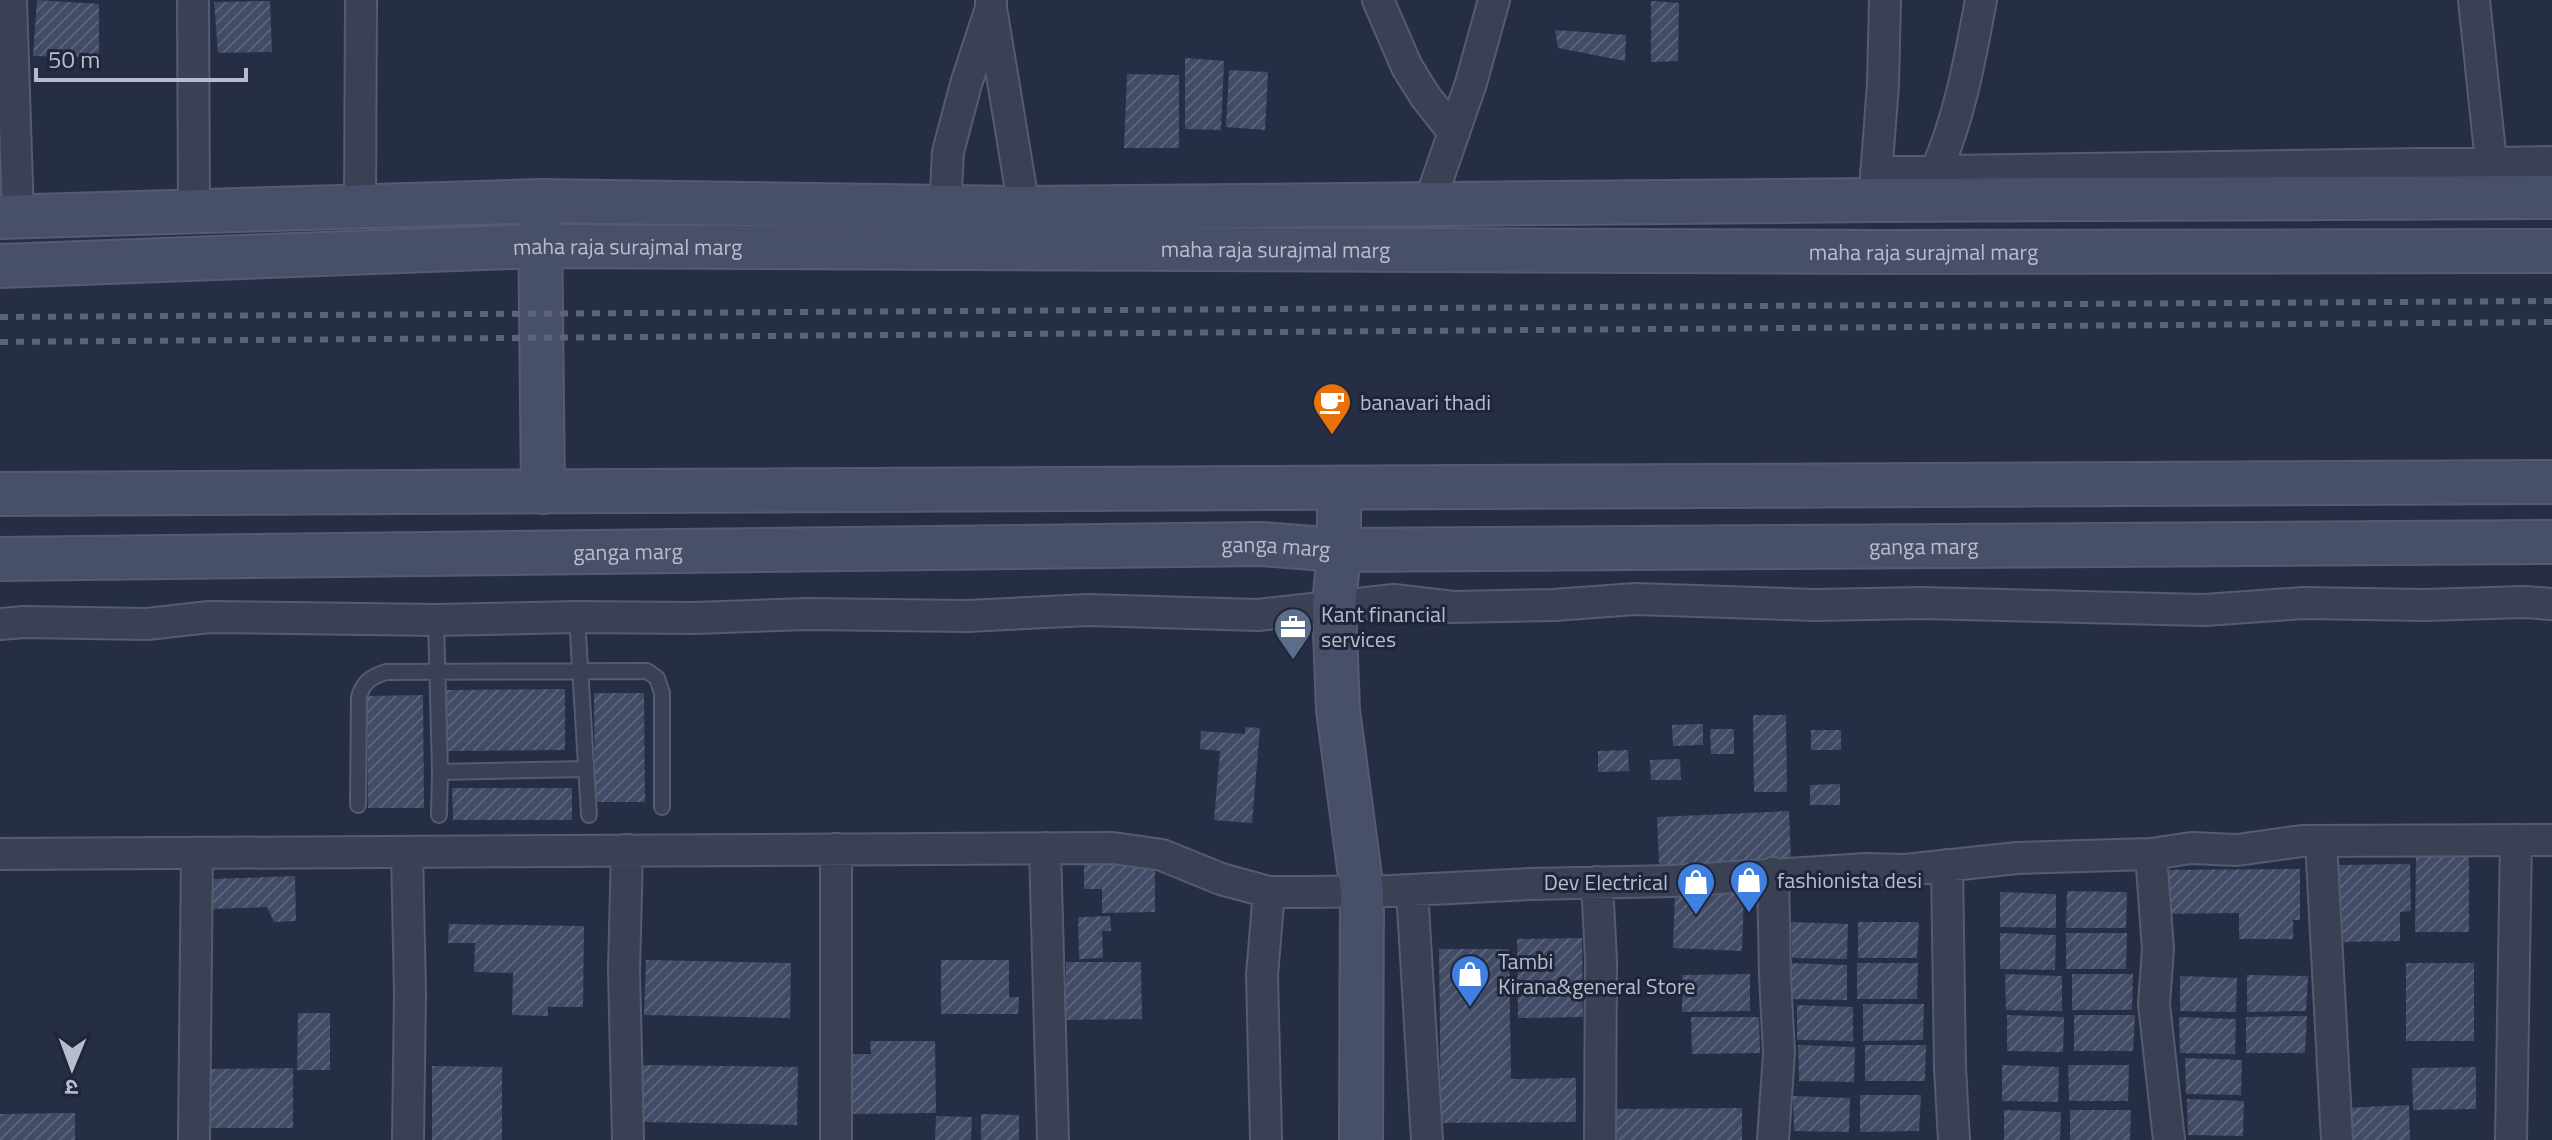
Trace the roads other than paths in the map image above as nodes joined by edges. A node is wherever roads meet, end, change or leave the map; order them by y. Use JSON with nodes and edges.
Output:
{"nodes":[{"id":1,"x":11,"y":0,"type":"edge"},
{"id":2,"x":193,"y":0,"type":"edge"},
{"id":3,"x":361,"y":0,"type":"edge"},
{"id":4,"x":1378,"y":0,"type":"edge"},
{"id":5,"x":1494,"y":0,"type":"edge"},
{"id":6,"x":1885,"y":0,"type":"edge"},
{"id":7,"x":1981,"y":0,"type":"edge"},
{"id":8,"x":2474,"y":0,"type":"edge"},
{"id":9,"x":991,"y":4,"type":"edge"},
{"id":10,"x":1454,"y":133,"type":"junction"},
{"id":11,"x":2491,"y":162,"type":"junction"},
{"id":12,"x":2552,"y":162,"type":"edge"},
{"id":13,"x":1936,"y":171,"type":"junction"},
{"id":14,"x":1875,"y":186,"type":"junction"},
{"id":15,"x":2552,"y":197,"type":"edge"},
{"id":16,"x":540,"y":201,"type":"junction"},
{"id":17,"x":1429,"y":204,"type":"junction"},
{"id":18,"x":360,"y":206,"type":"junction"},
{"id":19,"x":1024,"y":208,"type":"junction"},
{"id":20,"x":945,"y":209,"type":"junction"},
{"id":21,"x":194,"y":211,"type":"junction"},
{"id":22,"x":9,"y":216,"type":"edge"},
{"id":23,"x":539,"y":246,"type":"junction"},
{"id":24,"x":2552,"y":251,"type":"edge"},
{"id":25,"x":1874,"y":252,"type":"junction"},
{"id":26,"x":0,"y":266,"type":"edge"},
{"id":27,"x":2552,"y":482,"type":"edge"},
{"id":28,"x":1339,"y":488,"type":"junction"},
{"id":29,"x":543,"y":492,"type":"junction"},
{"id":30,"x":0,"y":494,"type":"edge"},
{"id":31,"x":2552,"y":542,"type":"edge"},
{"id":32,"x":1339,"y":550,"type":"junction"},
{"id":33,"x":0,"y":559,"type":"edge"},
{"id":34,"x":2552,"y":604,"type":"edge"},
{"id":35,"x":1334,"y":606,"type":"junction"},
{"id":36,"x":577,"y":617,"type":"junction"},
{"id":37,"x":436,"y":620,"type":"junction"},
{"id":38,"x":0,"y":624,"type":"edge"},
{"id":39,"x":437,"y":672,"type":"junction"},
{"id":40,"x":581,"y":672,"type":"junction"},
{"id":41,"x":586,"y":769,"type":"junction"},
{"id":42,"x":440,"y":772,"type":"junction"},
{"id":43,"x":358,"y":805,"type":"dead end"},
{"id":44,"x":662,"y":807,"type":"dead end"},
{"id":45,"x":439,"y":815,"type":"dead end"},
{"id":46,"x":589,"y":815,"type":"dead end"},
{"id":47,"x":2516,"y":840,"type":"junction"},
{"id":48,"x":2552,"y":840,"type":"edge"},
{"id":49,"x":2321,"y":841,"type":"junction"},
{"id":50,"x":1045,"y":848,"type":"junction"},
{"id":51,"x":836,"y":849,"type":"junction"},
{"id":52,"x":627,"y":850,"type":"junction"},
{"id":53,"x":407,"y":852,"type":"junction"},
{"id":54,"x":197,"y":853,"type":"junction"},
{"id":55,"x":0,"y":854,"type":"edge"},
{"id":56,"x":2151,"y":854,"type":"junction"},
{"id":57,"x":1947,"y":865,"type":"junction"},
{"id":58,"x":1773,"y":873,"type":"junction"},
{"id":59,"x":1597,"y":882,"type":"junction"},
{"id":60,"x":1412,"y":890,"type":"junction"},
{"id":61,"x":1362,"y":891,"type":"junction"},
{"id":62,"x":1269,"y":892,"type":"junction"},
{"id":63,"x":194,"y":1140,"type":"edge"},
{"id":64,"x":408,"y":1140,"type":"edge"},
{"id":65,"x":628,"y":1140,"type":"edge"},
{"id":66,"x":836,"y":1140,"type":"edge"},
{"id":67,"x":1053,"y":1140,"type":"edge"},
{"id":68,"x":1266,"y":1140,"type":"edge"},
{"id":69,"x":1361,"y":1140,"type":"edge"},
{"id":70,"x":1427,"y":1140,"type":"edge"},
{"id":71,"x":1600,"y":1140,"type":"edge"},
{"id":72,"x":1773,"y":1140,"type":"edge"},
{"id":73,"x":1954,"y":1140,"type":"edge"},
{"id":74,"x":2169,"y":1140,"type":"edge"},
{"id":75,"x":2337,"y":1140,"type":"edge"},
{"id":76,"x":2511,"y":1140,"type":"edge"}],
"edges":[{"from":1,"to":22,"type":"street"},
{"from":2,"to":21,"type":"street"},
{"from":3,"to":18,"type":"street"},
{"from":4,"to":10,"type":"street"},
{"from":5,"to":10,"type":"street"},
{"from":6,"to":14,"type":"street"},
{"from":7,"to":13,"type":"street"},
{"from":8,"to":11,"type":"street"},
{"from":9,"to":19,"type":"street"},
{"from":9,"to":20,"type":"street"},
{"from":10,"to":17,"type":"street"},
{"from":11,"to":12,"type":"street"},
{"from":11,"to":13,"type":"street"},
{"from":13,"to":14,"type":"street"},
{"from":14,"to":15,"type":"street","name":"maha raja surajmal marg"},
{"from":14,"to":17,"type":"street","name":"maha raja surajmal marg"},
{"from":14,"to":25,"type":"street"},
{"from":16,"to":18,"type":"street","name":"maha raja surajmal marg"},
{"from":16,"to":20,"type":"street","name":"maha raja surajmal marg"},
{"from":16,"to":23,"type":"street"},
{"from":17,"to":19,"type":"street","name":"maha raja surajmal marg"},
{"from":18,"to":21,"type":"street","name":"maha raja surajmal marg"},
{"from":19,"to":20,"type":"street","name":"maha raja surajmal marg"},
{"from":21,"to":22,"type":"street","name":"maha raja surajmal marg"},
{"from":23,"to":25,"type":"street","name":"maha raja surajmal marg"},
{"from":23,"to":26,"type":"street","name":"maha raja surajmal marg"},
{"from":23,"to":29,"type":"street"},
{"from":24,"to":25,"type":"street","name":"maha raja surajmal marg"},
{"from":27,"to":28,"type":"street"},
{"from":28,"to":29,"type":"street"},
{"from":28,"to":32,"type":"street"},
{"from":29,"to":30,"type":"street"},
{"from":31,"to":32,"type":"street","name":"ganga marg"},
{"from":32,"to":33,"type":"street","name":"ganga marg"},
{"from":32,"to":35,"type":"street"},
{"from":34,"to":35,"type":"street"},
{"from":35,"to":36,"type":"street"},
{"from":35,"to":61,"type":"street"},
{"from":36,"to":37,"type":"street"},
{"from":36,"to":40,"type":"lane"},
{"from":37,"to":38,"type":"street"},
{"from":37,"to":39,"type":"lane"},
{"from":39,"to":40,"type":"lane"},
{"from":39,"to":42,"type":"lane"},
{"from":39,"to":43,"type":"lane"},
{"from":40,"to":41,"type":"lane"},
{"from":40,"to":44,"type":"lane"},
{"from":41,"to":42,"type":"lane"},
{"from":41,"to":46,"type":"lane"},
{"from":42,"to":45,"type":"lane"},
{"from":47,"to":48,"type":"street"},
{"from":47,"to":49,"type":"street"},
{"from":47,"to":76,"type":"street"},
{"from":49,"to":56,"type":"street"},
{"from":49,"to":75,"type":"street"},
{"from":50,"to":51,"type":"street"},
{"from":50,"to":62,"type":"street"},
{"from":50,"to":67,"type":"street"},
{"from":51,"to":52,"type":"street"},
{"from":51,"to":66,"type":"street"},
{"from":52,"to":53,"type":"street"},
{"from":52,"to":65,"type":"street"},
{"from":53,"to":54,"type":"street"},
{"from":53,"to":64,"type":"street"},
{"from":54,"to":55,"type":"street"},
{"from":54,"to":63,"type":"street"},
{"from":56,"to":57,"type":"street"},
{"from":56,"to":74,"type":"street"},
{"from":57,"to":58,"type":"street"},
{"from":57,"to":73,"type":"street"},
{"from":58,"to":59,"type":"street"},
{"from":58,"to":72,"type":"street"},
{"from":59,"to":60,"type":"street"},
{"from":59,"to":71,"type":"street"},
{"from":60,"to":61,"type":"street"},
{"from":60,"to":70,"type":"street"},
{"from":61,"to":62,"type":"street"},
{"from":61,"to":69,"type":"street"},
{"from":62,"to":68,"type":"street"}]}
